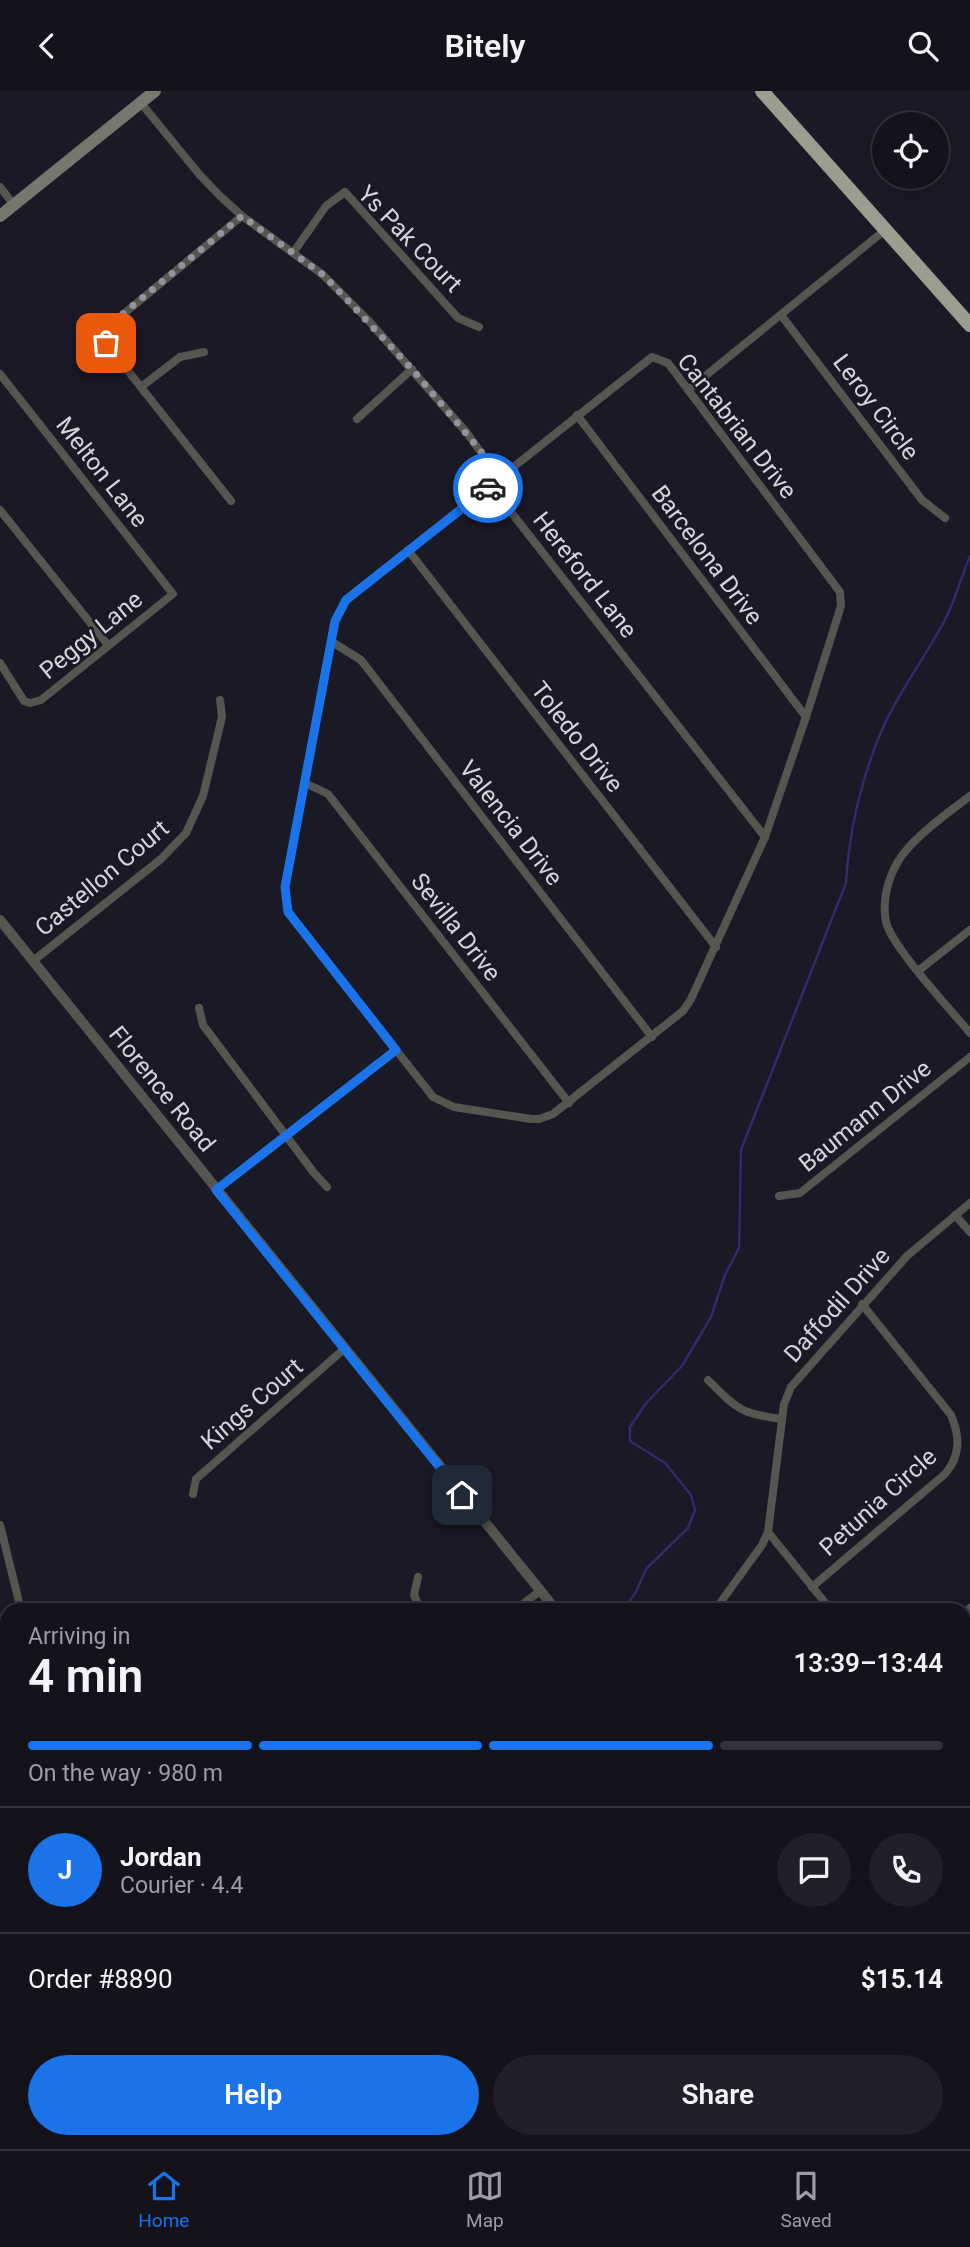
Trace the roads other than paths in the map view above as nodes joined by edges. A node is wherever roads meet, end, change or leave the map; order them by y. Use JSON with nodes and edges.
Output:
{"nodes":[{"id":1,"x":155,"y":91,"type":"edge"},
{"id":2,"x":762,"y":91,"type":"edge"},
{"id":3,"x":141,"y":103,"type":"junction"},
{"id":4,"x":0,"y":187,"type":"edge"},
{"id":5,"x":14,"y":205,"type":"junction"},
{"id":6,"x":0,"y":216,"type":"edge"},
{"id":7,"x":242,"y":216,"type":"junction"},
{"id":8,"x":885,"y":230,"type":"junction"},
{"id":9,"x":293,"y":253,"type":"junction"},
{"id":10,"x":780,"y":315,"type":"junction"},
{"id":11,"x":970,"y":324,"type":"edge"},
{"id":12,"x":479,"y":327,"type":"dead end"},
{"id":13,"x":204,"y":352,"type":"dead end"},
{"id":14,"x":412,"y":369,"type":"junction"},
{"id":15,"x":0,"y":374,"type":"edge"},
{"id":16,"x":141,"y":387,"type":"junction"},
{"id":17,"x":688,"y":390,"type":"junction"},
{"id":18,"x":577,"y":415,"type":"junction"},
{"id":19,"x":357,"y":419,"type":"dead end"},
{"id":20,"x":495,"y":482,"type":"junction"},
{"id":21,"x":231,"y":501,"type":"dead end"},
{"id":22,"x":0,"y":510,"type":"edge"},
{"id":23,"x":945,"y":518,"type":"dead end"},
{"id":24,"x":408,"y":550,"type":"junction"},
{"id":25,"x":173,"y":594,"type":"joint"},
{"id":26,"x":332,"y":642,"type":"junction"},
{"id":27,"x":108,"y":645,"type":"junction"},
{"id":28,"x":0,"y":663,"type":"edge"},
{"id":29,"x":220,"y":700,"type":"dead end"},
{"id":30,"x":806,"y":717,"type":"junction"},
{"id":31,"x":305,"y":783,"type":"junction"},
{"id":32,"x":970,"y":796,"type":"edge"},
{"id":33,"x":765,"y":837,"type":"junction"},
{"id":34,"x":0,"y":920,"type":"edge"},
{"id":35,"x":970,"y":930,"type":"edge"},
{"id":36,"x":716,"y":947,"type":"junction"},
{"id":37,"x":33,"y":961,"type":"junction"},
{"id":38,"x":918,"y":971,"type":"junction"},
{"id":39,"x":199,"y":1008,"type":"dead end"},
{"id":40,"x":970,"y":1033,"type":"edge"},
{"id":41,"x":652,"y":1037,"type":"junction"},
{"id":42,"x":396,"y":1050,"type":"junction"},
{"id":43,"x":970,"y":1057,"type":"edge"},
{"id":44,"x":569,"y":1103,"type":"junction"},
{"id":45,"x":287,"y":1135,"type":"junction"},
{"id":46,"x":327,"y":1187,"type":"dead end"},
{"id":47,"x":216,"y":1190,"type":"junction"},
{"id":48,"x":779,"y":1196,"type":"dead end"},
{"id":49,"x":970,"y":1203,"type":"edge"},
{"id":50,"x":955,"y":1215,"type":"junction"},
{"id":51,"x":970,"y":1233,"type":"edge"},
{"id":52,"x":862,"y":1304,"type":"junction"},
{"id":53,"x":344,"y":1349,"type":"junction"},
{"id":54,"x":708,"y":1380,"type":"dead end"},
{"id":55,"x":782,"y":1419,"type":"junction"},
{"id":56,"x":193,"y":1494,"type":"dead end"},
{"id":57,"x":0,"y":1525,"type":"edge"},
{"id":58,"x":768,"y":1532,"type":"junction"},
{"id":59,"x":418,"y":1577,"type":"dead end"},
{"id":60,"x":812,"y":1587,"type":"junction"},
{"id":61,"x":540,"y":1591,"type":"junction"},
{"id":62,"x":19,"y":1603,"type":"edge"},
{"id":63,"x":418,"y":1603,"type":"edge"},
{"id":64,"x":524,"y":1603,"type":"edge"},
{"id":65,"x":550,"y":1603,"type":"edge"},
{"id":66,"x":720,"y":1603,"type":"edge"},
{"id":67,"x":825,"y":1603,"type":"edge"}],
"edges":[{"from":1,"to":3,"type":"main road"},
{"from":2,"to":8,"type":"highway"},
{"from":3,"to":5,"type":"main road"},
{"from":3,"to":7,"type":"street","name":"Hereford Lane"},
{"from":4,"to":5,"type":"street"},
{"from":5,"to":6,"type":"main road"},
{"from":7,"to":9,"type":"street","name":"Hereford Lane"},
{"from":7,"to":16,"type":"street"},
{"from":8,"to":10,"type":"street"},
{"from":8,"to":11,"type":"highway"},
{"from":9,"to":12,"type":"street","name":"Ys Pak Court"},
{"from":9,"to":14,"type":"street","name":"Hereford Lane"},
{"from":10,"to":17,"type":"street"},
{"from":10,"to":23,"type":"street","name":"Leroy Circle"},
{"from":13,"to":16,"type":"street"},
{"from":14,"to":19,"type":"street"},
{"from":14,"to":20,"type":"street","name":"Hereford Lane"},
{"from":15,"to":25,"type":"street","name":"Melton Lane"},
{"from":16,"to":21,"type":"street"},
{"from":17,"to":18,"type":"street","name":"Cantabrian Drive"},
{"from":17,"to":30,"type":"street","name":"Cantabrian Drive"},
{"from":18,"to":20,"type":"street","name":"Cantabrian Drive"},
{"from":18,"to":30,"type":"street","name":"Barcelona Drive"},
{"from":20,"to":24,"type":"street","name":"Cantabrian Drive"},
{"from":20,"to":33,"type":"street","name":"Hereford Lane"},
{"from":22,"to":27,"type":"street"},
{"from":24,"to":26,"type":"street","name":"Cantabrian Drive"},
{"from":24,"to":36,"type":"street","name":"Toledo Drive"},
{"from":25,"to":27,"type":"street","name":"Peggy Lane"},
{"from":26,"to":31,"type":"street","name":"Cantabrian Drive"},
{"from":26,"to":41,"type":"street","name":"Valencia Drive"},
{"from":27,"to":28,"type":"street","name":"Peggy Lane"},
{"from":29,"to":37,"type":"street","name":"Castellon Court"},
{"from":30,"to":33,"type":"street","name":"Cantabrian Drive"},
{"from":31,"to":42,"type":"street","name":"Cantabrian Drive"},
{"from":31,"to":44,"type":"street","name":"Sevilla Drive"},
{"from":32,"to":38,"type":"street"},
{"from":33,"to":36,"type":"street","name":"Cantabrian Drive"},
{"from":34,"to":37,"type":"street","name":"Florence Road"},
{"from":35,"to":38,"type":"street"},
{"from":36,"to":41,"type":"street","name":"Cantabrian Drive"},
{"from":37,"to":47,"type":"street","name":"Florence Road"},
{"from":38,"to":40,"type":"street"},
{"from":39,"to":45,"type":"street"},
{"from":41,"to":44,"type":"street","name":"Cantabrian Drive"},
{"from":42,"to":44,"type":"street","name":"Cantabrian Drive"},
{"from":42,"to":45,"type":"street"},
{"from":43,"to":48,"type":"street","name":"Baumann Drive"},
{"from":45,"to":46,"type":"street"},
{"from":45,"to":47,"type":"street"},
{"from":47,"to":53,"type":"street","name":"Florence Road"},
{"from":49,"to":50,"type":"street","name":"Daffodil Drive"},
{"from":50,"to":51,"type":"street"},
{"from":50,"to":52,"type":"street","name":"Daffodil Drive"},
{"from":52,"to":55,"type":"street","name":"Daffodil Drive"},
{"from":52,"to":60,"type":"street","name":"Petunia Circle"},
{"from":53,"to":56,"type":"street","name":"Kings Court"},
{"from":53,"to":61,"type":"street","name":"Florence Road"},
{"from":54,"to":55,"type":"street"},
{"from":55,"to":58,"type":"street","name":"Daffodil Drive"},
{"from":57,"to":62,"type":"street"},
{"from":58,"to":60,"type":"street"},
{"from":58,"to":66,"type":"street","name":"Daffodil Drive"},
{"from":59,"to":63,"type":"street"},
{"from":60,"to":67,"type":"street"},
{"from":61,"to":64,"type":"street"},
{"from":61,"to":65,"type":"street","name":"Florence Road"}]}
